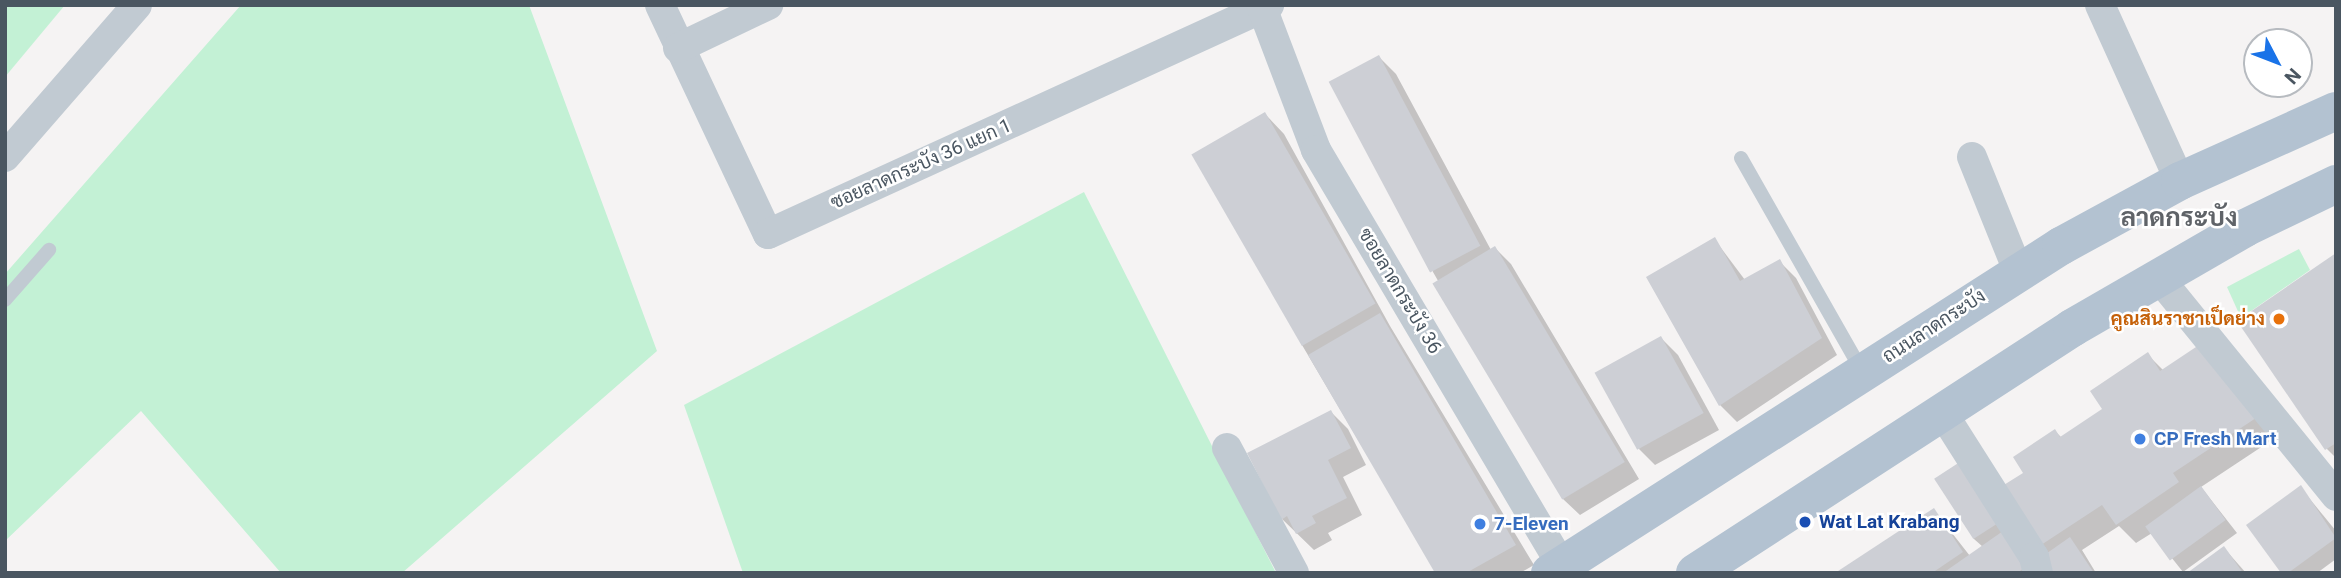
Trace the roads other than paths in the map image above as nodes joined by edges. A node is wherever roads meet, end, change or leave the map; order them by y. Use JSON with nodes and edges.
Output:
{"nodes":[{"id":1,"x":137,"y":5,"type":"edge"},
{"id":2,"x":660,"y":5,"type":"edge"},
{"id":3,"x":768,"y":5,"type":"edge"},
{"id":4,"x":2100,"y":5,"type":"edge"},
{"id":5,"x":1264,"y":6,"type":"edge"},
{"id":6,"x":678,"y":48,"type":"junction"},
{"id":7,"x":2336,"y":111,"type":"edge"},
{"id":8,"x":5,"y":157,"type":"edge"},
{"id":9,"x":1972,"y":157,"type":"dead end"},
{"id":10,"x":1741,"y":158,"type":"dead end"},
{"id":11,"x":2180,"y":181,"type":"junction"},
{"id":12,"x":2334,"y":187,"type":"edge"},
{"id":13,"x":49,"y":250,"type":"dead end"},
{"id":14,"x":2018,"y":271,"type":"junction"},
{"id":15,"x":2159,"y":278,"type":"junction"},
{"id":16,"x":5,"y":300,"type":"edge"},
{"id":17,"x":1862,"y":372,"type":"junction"},
{"id":18,"x":1942,"y":412,"type":"junction"},
{"id":19,"x":1227,"y":448,"type":"dead end"},
{"id":20,"x":2336,"y":496,"type":"edge"},
{"id":21,"x":1559,"y":570,"type":"edge"},
{"id":22,"x":1294,"y":573,"type":"edge"},
{"id":23,"x":1695,"y":573,"type":"edge"},
{"id":24,"x":2038,"y":573,"type":"edge"}],
"edges":[{"from":1,"to":8,"type":"street"},
{"from":2,"to":6,"type":"street"},
{"from":3,"to":6,"type":"street"},
{"from":4,"to":11,"type":"street"},
{"from":5,"to":6,"type":"street","name":"ซอยลาดกระบัง 36 แยก 1"},
{"from":5,"to":21,"type":"street","name":"ซอยลาดกระบัง 36"},
{"from":7,"to":11,"type":"main road","name":"ถนนลาดกระบัง"},
{"from":9,"to":14,"type":"street"},
{"from":10,"to":17,"type":"lane"},
{"from":11,"to":14,"type":"main road","name":"ถนนลาดกระบัง"},
{"from":12,"to":15,"type":"main road"},
{"from":13,"to":16,"type":"lane"},
{"from":14,"to":17,"type":"main road","name":"ถนนลาดกระบัง"},
{"from":15,"to":18,"type":"main road"},
{"from":15,"to":20,"type":"street"},
{"from":17,"to":21,"type":"main road","name":"ถนนลาดกระบัง"},
{"from":18,"to":23,"type":"main road"},
{"from":18,"to":24,"type":"street"},
{"from":19,"to":22,"type":"street"}]}
